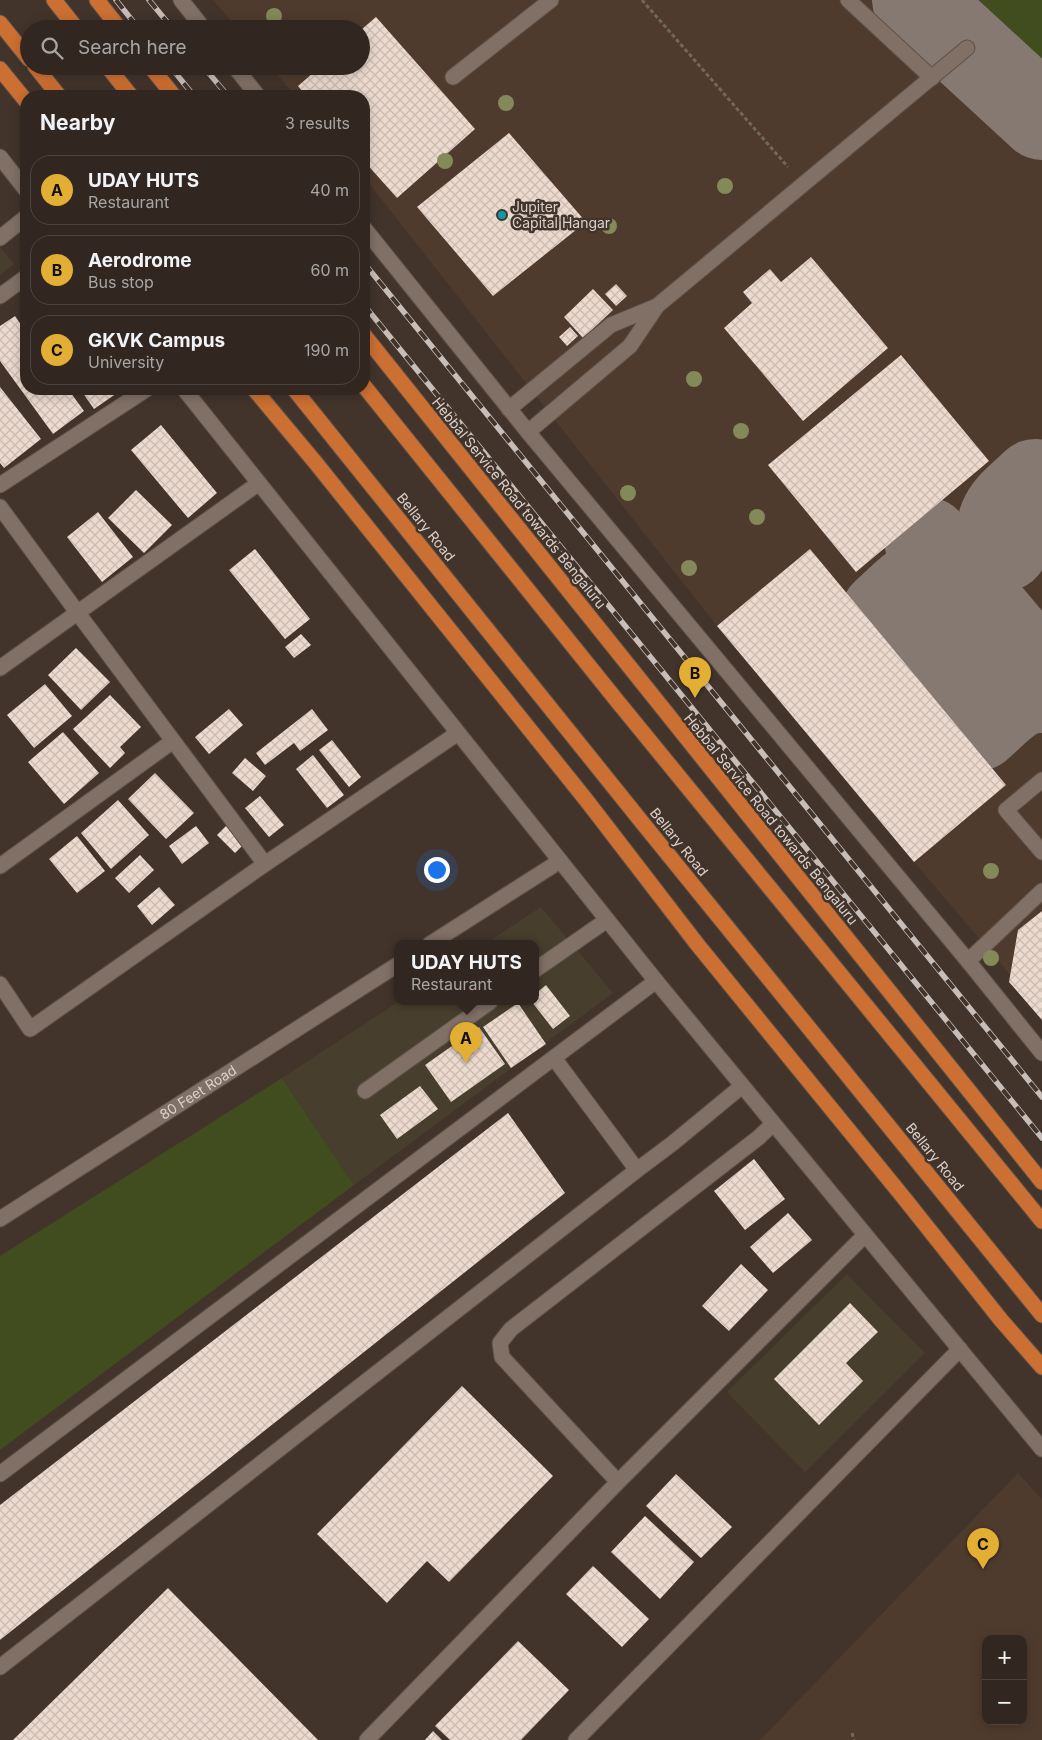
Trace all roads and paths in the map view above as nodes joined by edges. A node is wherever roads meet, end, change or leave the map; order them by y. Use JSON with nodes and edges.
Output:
{"nodes":[{"id":1,"x":54,"y":0,"type":"edge"},
{"id":2,"x":97,"y":0,"type":"edge"},
{"id":3,"x":181,"y":0,"type":"edge"},
{"id":4,"x":551,"y":0,"type":"edge"},
{"id":5,"x":642,"y":0,"type":"edge"},
{"id":6,"x":848,"y":0,"type":"edge"},
{"id":7,"x":70,"y":20,"type":"edge"},
{"id":8,"x":113,"y":20,"type":"edge"},
{"id":9,"x":197,"y":20,"type":"edge"},
{"id":10,"x":0,"y":23,"type":"edge"},
{"id":11,"x":20,"y":48,"type":"edge"},
{"id":12,"x":967,"y":48,"type":"dead end"},
{"id":13,"x":0,"y":69,"type":"edge"},
{"id":14,"x":42,"y":75,"type":"edge"},
{"id":15,"x":114,"y":75,"type":"edge"},
{"id":16,"x":157,"y":75,"type":"edge"},
{"id":17,"x":241,"y":75,"type":"edge"},
{"id":18,"x":454,"y":76,"type":"dead end"},
{"id":19,"x":932,"y":78,"type":"junction"},
{"id":20,"x":54,"y":90,"type":"edge"},
{"id":21,"x":126,"y":90,"type":"edge"},
{"id":22,"x":169,"y":90,"type":"edge"},
{"id":23,"x":253,"y":90,"type":"edge"},
{"id":24,"x":20,"y":94,"type":"edge"},
{"id":25,"x":0,"y":157,"type":"edge"},
{"id":26,"x":20,"y":182,"type":"edge"},
{"id":27,"x":804,"y":185,"type":"junction"},
{"id":28,"x":20,"y":222,"type":"edge"},
{"id":29,"x":370,"y":235,"type":"edge"},
{"id":30,"x":0,"y":238,"type":"edge"},
{"id":31,"x":20,"y":281,"type":"edge"},
{"id":32,"x":0,"y":296,"type":"edge"},
{"id":33,"x":657,"y":306,"type":"junction"},
{"id":34,"x":370,"y":342,"type":"edge"},
{"id":35,"x":370,"y":393,"type":"edge"},
{"id":36,"x":138,"y":395,"type":"edge"},
{"id":37,"x":189,"y":395,"type":"edge"},
{"id":38,"x":259,"y":395,"type":"edge"},
{"id":39,"x":299,"y":395,"type":"edge"},
{"id":40,"x":509,"y":409,"type":"junction"},
{"id":41,"x":528,"y":432,"type":"junction"},
{"id":42,"x":260,"y":483,"type":"junction"},
{"id":43,"x":0,"y":485,"type":"edge"},
{"id":44,"x":0,"y":507,"type":"edge"},
{"id":45,"x":77,"y":612,"type":"junction"},
{"id":46,"x":0,"y":668,"type":"edge"},
{"id":47,"x":458,"y":734,"type":"junction"},
{"id":48,"x":173,"y":741,"type":"junction"},
{"id":49,"x":1042,"y":780,"type":"edge"},
{"id":50,"x":1042,"y":852,"type":"edge"},
{"id":51,"x":560,"y":861,"type":"junction"},
{"id":52,"x":265,"y":864,"type":"junction"},
{"id":53,"x":0,"y":866,"type":"edge"},
{"id":54,"x":1042,"y":891,"type":"edge"},
{"id":55,"x":606,"y":920,"type":"junction"},
{"id":56,"x":436,"y":940,"type":"edge"},
{"id":57,"x":968,"y":961,"type":"junction"},
{"id":58,"x":394,"y":967,"type":"edge"},
{"id":59,"x":539,"y":967,"type":"edge"},
{"id":60,"x":656,"y":981,"type":"junction"},
{"id":61,"x":0,"y":984,"type":"edge"},
{"id":62,"x":5,"y":1001,"type":"edge"},
{"id":63,"x":486,"y":1005,"type":"edge"},
{"id":64,"x":1042,"y":1053,"type":"edge"},
{"id":65,"x":554,"y":1058,"type":"junction"},
{"id":66,"x":742,"y":1086,"type":"junction"},
{"id":67,"x":365,"y":1091,"type":"dead end"},
{"id":68,"x":773,"y":1124,"type":"junction"},
{"id":69,"x":637,"y":1170,"type":"junction"},
{"id":70,"x":1042,"y":1182,"type":"edge"},
{"id":71,"x":0,"y":1219,"type":"edge"},
{"id":72,"x":1042,"y":1221,"type":"edge"},
{"id":73,"x":865,"y":1235,"type":"junction"},
{"id":74,"x":1042,"y":1314,"type":"edge"},
{"id":75,"x":960,"y":1350,"type":"junction"},
{"id":76,"x":1042,"y":1367,"type":"edge"},
{"id":77,"x":1042,"y":1449,"type":"edge"},
{"id":78,"x":0,"y":1474,"type":"edge"},
{"id":79,"x":618,"y":1482,"type":"junction"},
{"id":80,"x":0,"y":1666,"type":"edge"},
{"id":81,"x":852,"y":1733,"type":"dead end"},
{"id":82,"x":367,"y":1740,"type":"edge"},
{"id":83,"x":576,"y":1740,"type":"edge"},
{"id":84,"x":854,"y":1740,"type":"edge"}],
"edges":[{"from":1,"to":7,"type":"highway"},
{"from":2,"to":8,"type":"highway"},
{"from":3,"to":9,"type":"street"},
{"from":4,"to":18,"type":"street"},
{"from":5,"to":27,"type":"path"},
{"from":6,"to":19,"type":"street"},
{"from":10,"to":11,"type":"highway"},
{"from":12,"to":19,"type":"street"},
{"from":13,"to":24,"type":"highway"},
{"from":14,"to":20,"type":"highway"},
{"from":15,"to":21,"type":"highway"},
{"from":16,"to":22,"type":"highway"},
{"from":17,"to":23,"type":"street"},
{"from":19,"to":27,"type":"street"},
{"from":25,"to":26,"type":"street"},
{"from":27,"to":33,"type":"street"},
{"from":28,"to":30,"type":"street"},
{"from":29,"to":40,"type":"street"},
{"from":31,"to":32,"type":"street"},
{"from":33,"to":40,"type":"street"},
{"from":33,"to":41,"type":"street"},
{"from":34,"to":70,"type":"highway","name":"Hebbal Service Road towards Bengaluru"},
{"from":35,"to":72,"type":"highway"},
{"from":36,"to":43,"type":"street"},
{"from":37,"to":42,"type":"street"},
{"from":38,"to":76,"type":"highway"},
{"from":39,"to":74,"type":"highway","name":"Bellary Road"},
{"from":40,"to":41,"type":"street"},
{"from":41,"to":57,"type":"street"},
{"from":42,"to":45,"type":"street"},
{"from":42,"to":47,"type":"street"},
{"from":44,"to":45,"type":"street"},
{"from":45,"to":46,"type":"street"},
{"from":45,"to":48,"type":"street"},
{"from":47,"to":51,"type":"street"},
{"from":47,"to":52,"type":"street"},
{"from":48,"to":52,"type":"street"},
{"from":48,"to":53,"type":"street"},
{"from":49,"to":50,"type":"street"},
{"from":51,"to":55,"type":"street"},
{"from":51,"to":56,"type":"street"},
{"from":52,"to":62,"type":"street"},
{"from":54,"to":57,"type":"street"},
{"from":55,"to":59,"type":"street"},
{"from":55,"to":60,"type":"street"},
{"from":57,"to":64,"type":"street"},
{"from":58,"to":71,"type":"street","name":"80 Feet Road"},
{"from":60,"to":65,"type":"street"},
{"from":60,"to":66,"type":"street"},
{"from":61,"to":62,"type":"street"},
{"from":63,"to":67,"type":"street"},
{"from":65,"to":69,"type":"street"},
{"from":65,"to":78,"type":"street"},
{"from":66,"to":68,"type":"street"},
{"from":66,"to":69,"type":"street"},
{"from":68,"to":73,"type":"street"},
{"from":68,"to":79,"type":"street"},
{"from":69,"to":80,"type":"street"},
{"from":73,"to":75,"type":"street"},
{"from":73,"to":79,"type":"street"},
{"from":75,"to":77,"type":"street"},
{"from":75,"to":83,"type":"street"},
{"from":79,"to":82,"type":"street"},
{"from":81,"to":84,"type":"path"}]}
